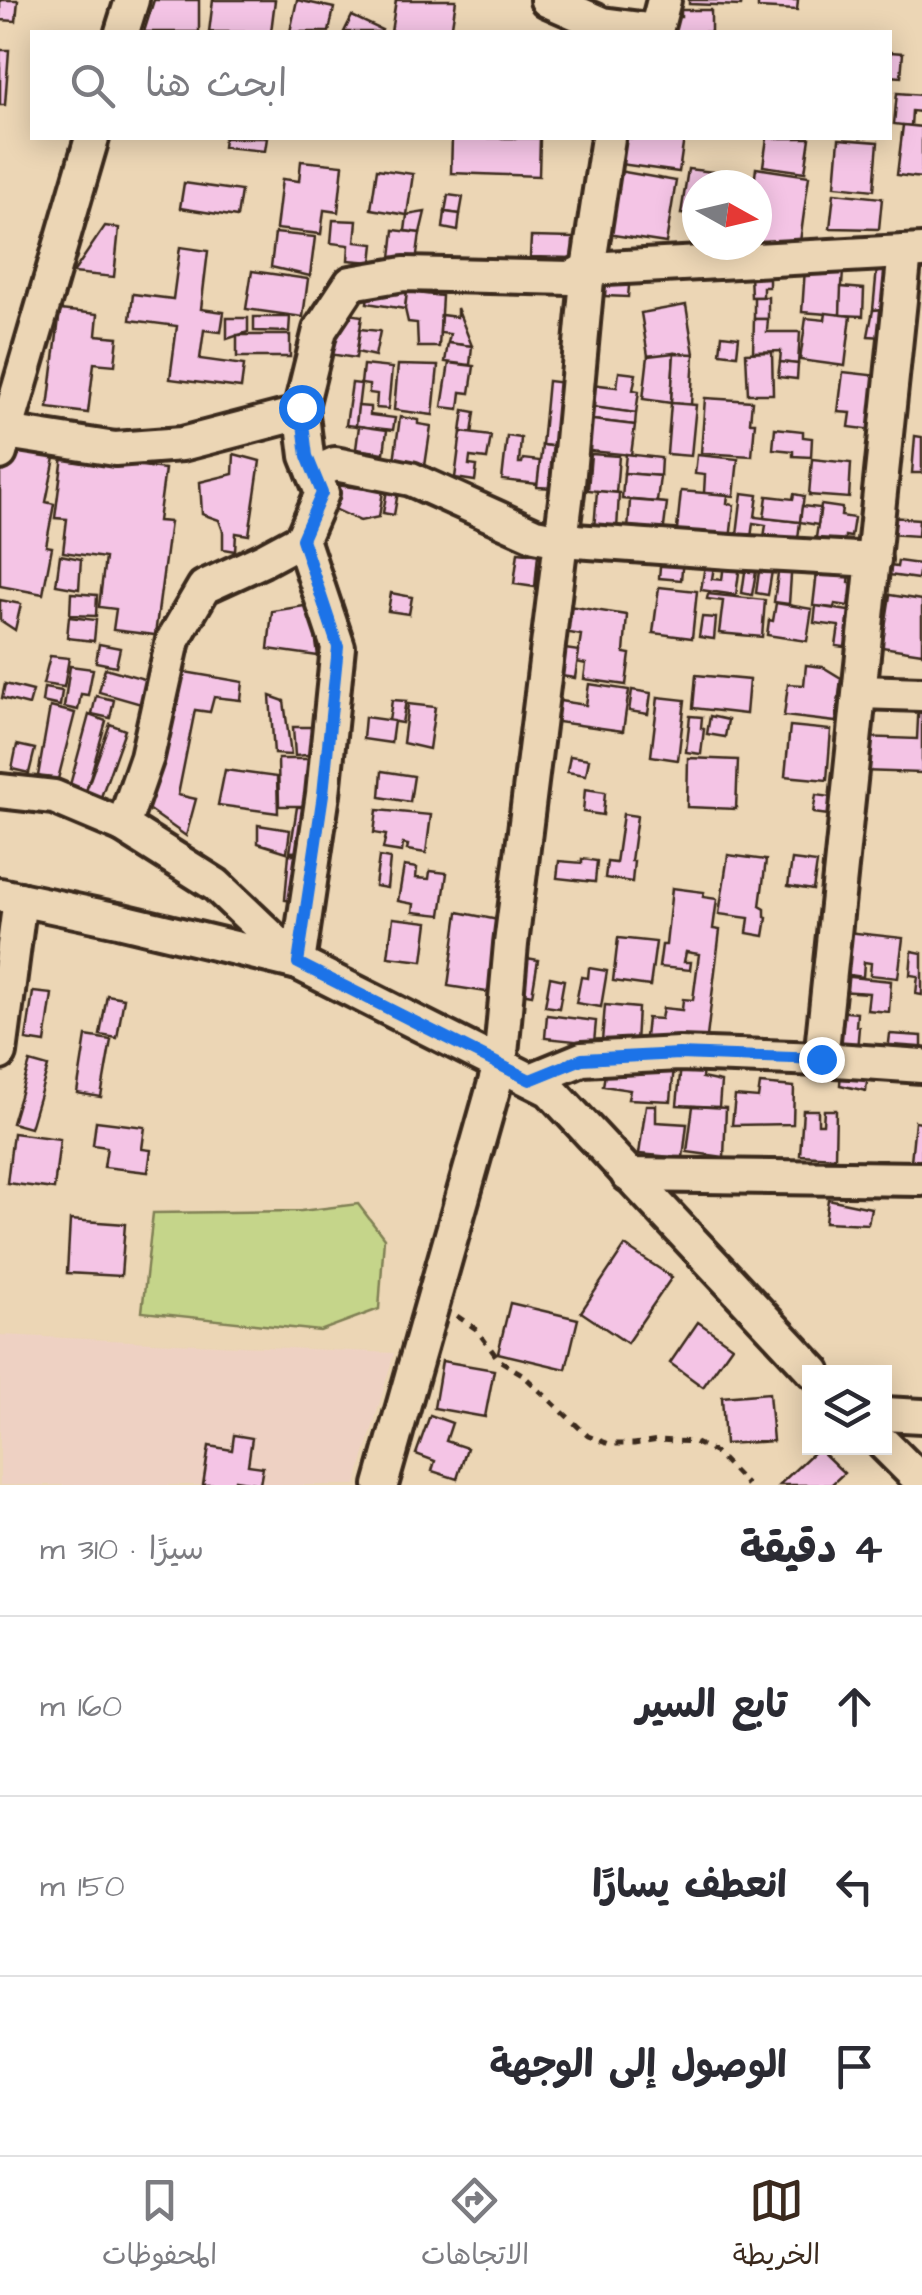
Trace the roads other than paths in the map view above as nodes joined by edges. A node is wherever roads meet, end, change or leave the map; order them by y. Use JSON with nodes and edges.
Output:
{"nodes":[{"id":1,"x":132,"y":0,"type":"edge"},
{"id":2,"x":546,"y":0,"type":"edge"},
{"id":3,"x":664,"y":0,"type":"edge"},
{"id":4,"x":123,"y":30,"type":"edge"},
{"id":5,"x":642,"y":30,"type":"edge"},
{"id":6,"x":656,"y":30,"type":"edge"},
{"id":7,"x":91,"y":140,"type":"edge"},
{"id":8,"x":608,"y":140,"type":"edge"},
{"id":9,"x":914,"y":252,"type":"edge"},
{"id":10,"x":588,"y":269,"type":"junction"},
{"id":11,"x":302,"y":414,"type":"junction"},
{"id":12,"x":4,"y":432,"type":"edge"},
{"id":13,"x":314,"y":473,"type":"junction"},
{"id":14,"x":302,"y":539,"type":"junction"},
{"id":15,"x":561,"y":540,"type":"junction"},
{"id":16,"x":874,"y":560,"type":"junction"},
{"id":17,"x":860,"y":692,"type":"junction"},
{"id":18,"x":922,"y":694,"type":"edge"},
{"id":19,"x":0,"y":791,"type":"edge"},
{"id":20,"x":122,"y":826,"type":"junction"},
{"id":21,"x":10,"y":897,"type":"edge"},
{"id":22,"x":298,"y":963,"type":"junction"},
{"id":23,"x":0,"y":1054,"type":"edge"},
{"id":24,"x":821,"y":1059,"type":"junction"},
{"id":25,"x":500,"y":1065,"type":"junction"},
{"id":26,"x":922,"y":1066,"type":"edge"},
{"id":27,"x":530,"y":1080,"type":"junction"},
{"id":28,"x":628,"y":1175,"type":"junction"},
{"id":29,"x":922,"y":1179,"type":"edge"},
{"id":30,"x":807,"y":1365,"type":"edge"},
{"id":31,"x":892,"y":1414,"type":"edge"},
{"id":32,"x":922,"y":1416,"type":"edge"},
{"id":33,"x":892,"y":1452,"type":"edge"},
{"id":34,"x":922,"y":1482,"type":"edge"},
{"id":35,"x":381,"y":1485,"type":"edge"}],
"edges":[{"from":1,"to":4,"type":"street"},
{"from":2,"to":5,"type":"street"},
{"from":3,"to":6,"type":"street"},
{"from":7,"to":12,"type":"street"},
{"from":8,"to":10,"type":"street"},
{"from":9,"to":10,"type":"street"},
{"from":9,"to":16,"type":"street"},
{"from":10,"to":11,"type":"street"},
{"from":10,"to":15,"type":"street"},
{"from":11,"to":12,"type":"street"},
{"from":11,"to":13,"type":"street"},
{"from":13,"to":14,"type":"street"},
{"from":13,"to":15,"type":"street"},
{"from":14,"to":20,"type":"street"},
{"from":14,"to":22,"type":"street"},
{"from":15,"to":16,"type":"street"},
{"from":15,"to":25,"type":"street"},
{"from":16,"to":17,"type":"street"},
{"from":17,"to":18,"type":"street"},
{"from":17,"to":24,"type":"street"},
{"from":19,"to":20,"type":"street"},
{"from":20,"to":22,"type":"street"},
{"from":21,"to":22,"type":"street"},
{"from":21,"to":23,"type":"street"},
{"from":22,"to":25,"type":"street"},
{"from":24,"to":26,"type":"street"},
{"from":24,"to":27,"type":"street"},
{"from":25,"to":27,"type":"street"},
{"from":25,"to":35,"type":"street"},
{"from":27,"to":28,"type":"street"},
{"from":28,"to":29,"type":"street"},
{"from":28,"to":30,"type":"street"},
{"from":31,"to":32,"type":"street"},
{"from":33,"to":34,"type":"street"}]}
